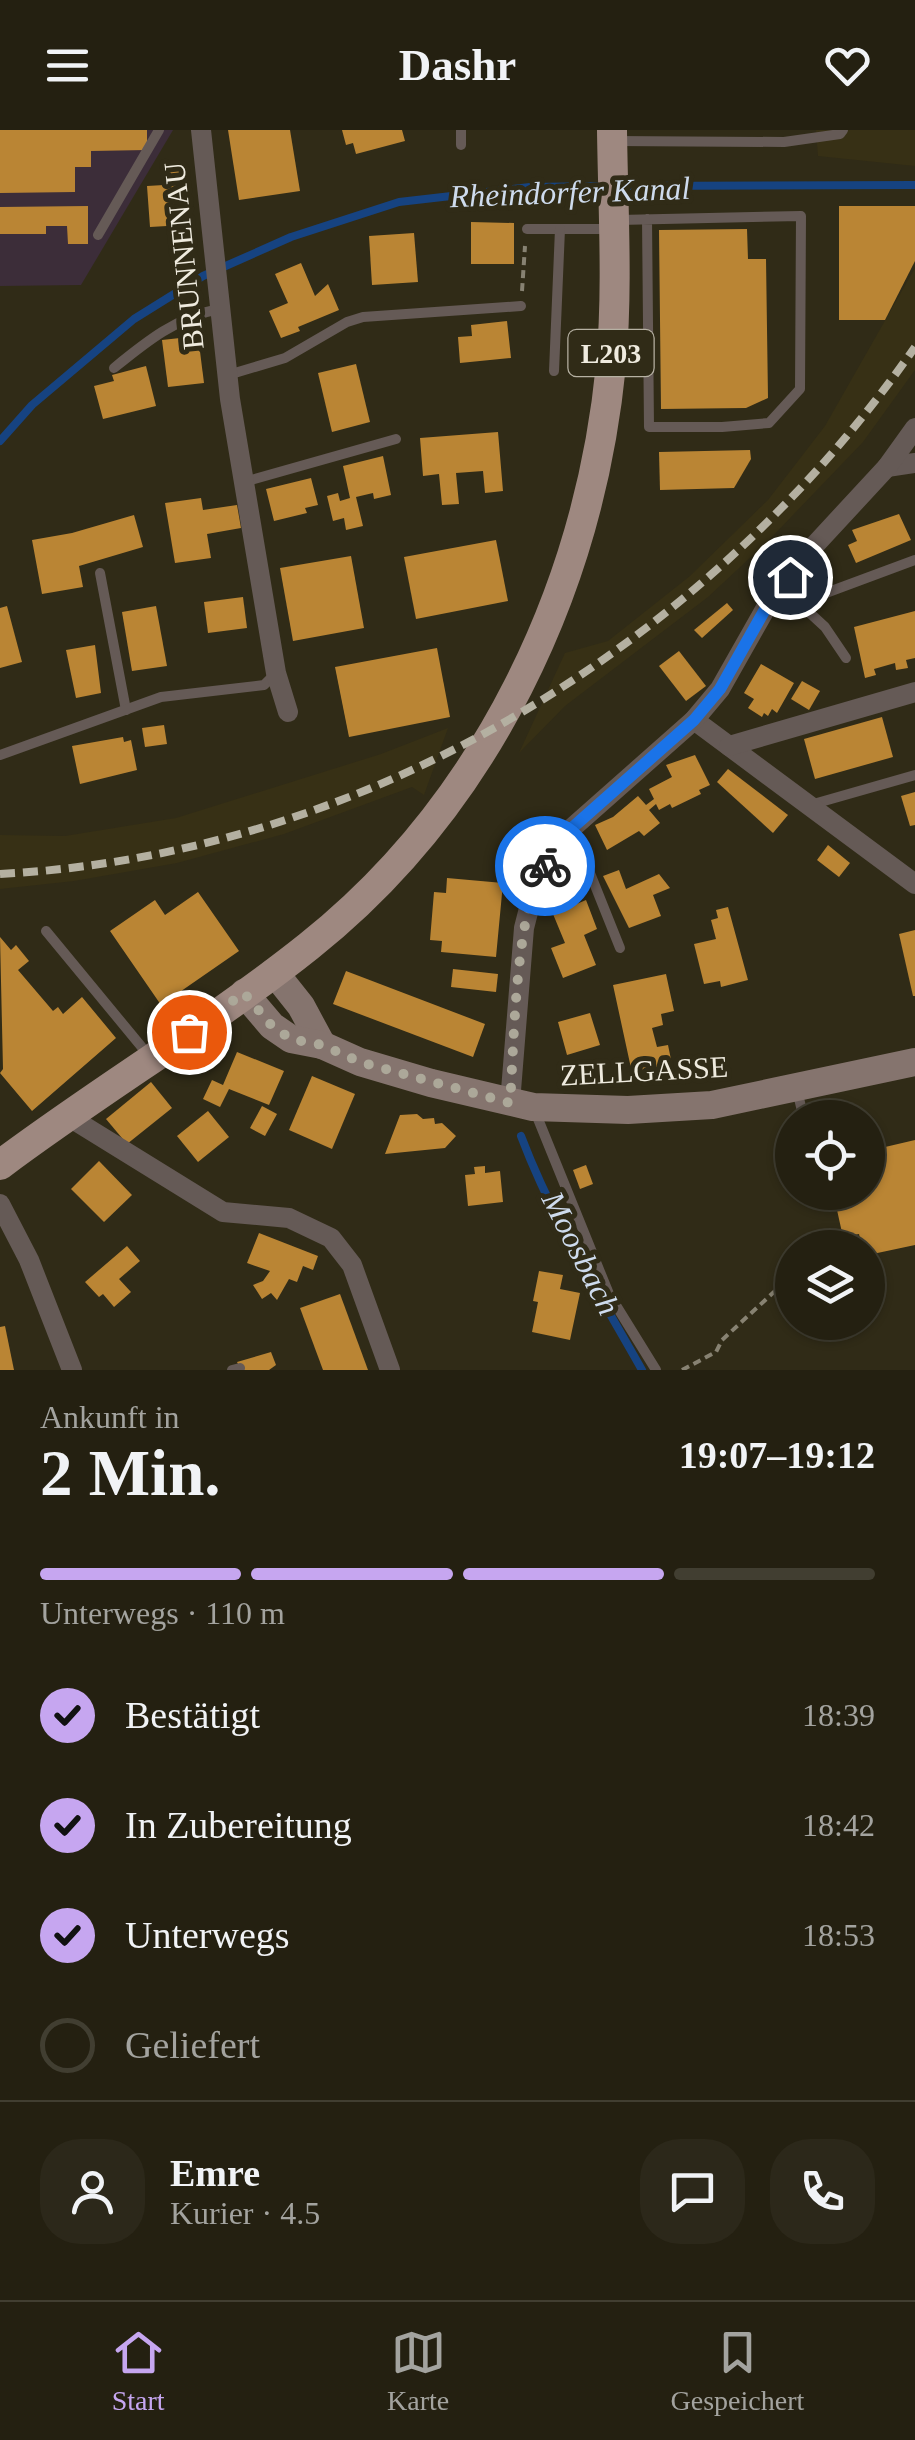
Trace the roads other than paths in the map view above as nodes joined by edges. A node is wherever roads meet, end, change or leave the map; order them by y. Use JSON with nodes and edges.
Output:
{"nodes":[{"id":1,"x":160,"y":130,"type":"edge"},
{"id":2,"x":201,"y":130,"type":"edge"},
{"id":3,"x":461,"y":130,"type":"edge"},
{"id":4,"x":843,"y":130,"type":"edge"},
{"id":5,"x":612,"y":142,"type":"edge"},
{"id":6,"x":460,"y":145,"type":"dead end"},
{"id":7,"x":613,"y":220,"type":"junction"},
{"id":8,"x":647,"y":220,"type":"junction"},
{"id":9,"x":527,"y":229,"type":"road end"},
{"id":10,"x":560,"y":229,"type":"junction"},
{"id":11,"x":98,"y":235,"type":"dead end"},
{"id":12,"x":218,"y":302,"type":"junction"},
{"id":13,"x":521,"y":306,"type":"road end"},
{"id":14,"x":114,"y":368,"type":"dead end"},
{"id":15,"x":554,"y":370,"type":"dead end"},
{"id":16,"x":228,"y":376,"type":"junction"},
{"id":17,"x":915,"y":428,"type":"edge"},
{"id":18,"x":396,"y":439,"type":"dead end"},
{"id":19,"x":915,"y":463,"type":"edge"},
{"id":20,"x":887,"y":467,"type":"junction"},
{"id":21,"x":244,"y":482,"type":"junction"},
{"id":22,"x":915,"y":560,"type":"edge"},
{"id":23,"x":100,"y":572,"type":"dead end"},
{"id":24,"x":799,"y":603,"type":"junction"},
{"id":25,"x":767,"y":606,"type":"junction"},
{"id":26,"x":846,"y":658,"type":"dead end"},
{"id":27,"x":276,"y":673,"type":"junction"},
{"id":28,"x":915,"y":692,"type":"edge"},
{"id":29,"x":126,"y":710,"type":"junction"},
{"id":30,"x":288,"y":712,"type":"dead end"},
{"id":31,"x":694,"y":720,"type":"junction"},
{"id":32,"x":729,"y":746,"type":"junction"},
{"id":33,"x":0,"y":755,"type":"edge"},
{"id":34,"x":915,"y":775,"type":"edge"},
{"id":35,"x":809,"y":806,"type":"junction"},
{"id":36,"x":572,"y":828,"type":"junction"},
{"id":37,"x":915,"y":884,"type":"edge"},
{"id":38,"x":46,"y":931,"type":"dead end"},
{"id":39,"x":620,"y":948,"type":"dead end"},
{"id":40,"x":274,"y":972,"type":"junction"},
{"id":41,"x":244,"y":993,"type":"junction"},
{"id":42,"x":322,"y":1045,"type":"junction"},
{"id":43,"x":150,"y":1058,"type":"junction"},
{"id":44,"x":915,"y":1062,"type":"edge"},
{"id":45,"x":806,"y":1100,"type":"edge"},
{"id":46,"x":775,"y":1103,"type":"edge"},
{"id":47,"x":522,"y":1105,"type":"junction"},
{"id":48,"x":66,"y":1116,"type":"junction"},
{"id":49,"x":0,"y":1165,"type":"edge"},
{"id":50,"x":0,"y":1204,"type":"edge"},
{"id":51,"x":72,"y":1370,"type":"edge"},
{"id":52,"x":390,"y":1370,"type":"edge"},
{"id":53,"x":656,"y":1370,"type":"edge"}],
"edges":[{"from":1,"to":11,"type":"lane"},
{"from":2,"to":12,"type":"street","name":"BRUNNENAU"},
{"from":3,"to":6,"type":"lane"},
{"from":4,"to":5,"type":"lane"},
{"from":5,"to":7,"type":"main road","number":"L203"},
{"from":7,"to":8,"type":"lane"},
{"from":7,"to":10,"type":"lane"},
{"from":7,"to":40,"type":"main road","number":"L203"},
{"from":8,"to":8,"type":"lane"},
{"from":9,"to":10,"type":"lane"},
{"from":10,"to":15,"type":"lane"},
{"from":12,"to":14,"type":"lane"},
{"from":12,"to":16,"type":"street","name":"BRUNNENAU"},
{"from":13,"to":16,"type":"lane","name":"BRUNNENAU"},
{"from":16,"to":21,"type":"street","name":"BRUNNENAU"},
{"from":17,"to":20,"type":"street"},
{"from":18,"to":21,"type":"lane"},
{"from":19,"to":20,"type":"street"},
{"from":20,"to":25,"type":"street"},
{"from":21,"to":27,"type":"street","name":"BRUNNENAU"},
{"from":22,"to":24,"type":"lane"},
{"from":23,"to":29,"type":"lane"},
{"from":24,"to":25,"type":"lane"},
{"from":24,"to":26,"type":"lane"},
{"from":25,"to":31,"type":"street"},
{"from":27,"to":29,"type":"lane"},
{"from":27,"to":30,"type":"street","name":"BRUNNENAU"},
{"from":28,"to":32,"type":"street"},
{"from":29,"to":33,"type":"lane"},
{"from":31,"to":32,"type":"street"},
{"from":31,"to":36,"type":"street"},
{"from":32,"to":35,"type":"street"},
{"from":34,"to":35,"type":"lane"},
{"from":35,"to":37,"type":"street"},
{"from":36,"to":39,"type":"lane"},
{"from":36,"to":47,"type":"street"},
{"from":38,"to":43,"type":"lane"},
{"from":40,"to":41,"type":"main road","number":"L203"},
{"from":40,"to":42,"type":"main road"},
{"from":41,"to":42,"type":"main road","name":"ZELLGASSE"},
{"from":41,"to":43,"type":"main road","number":"L203"},
{"from":42,"to":47,"type":"main road","name":"ZELLGASSE"},
{"from":43,"to":48,"type":"main road","number":"L203"},
{"from":44,"to":45,"type":"main road","name":"ZELLGASSE"},
{"from":46,"to":47,"type":"main road","name":"ZELLGASSE"},
{"from":47,"to":53,"type":"lane"},
{"from":48,"to":49,"type":"main road","number":"L203"},
{"from":48,"to":52,"type":"street"},
{"from":50,"to":51,"type":"street"}]}
